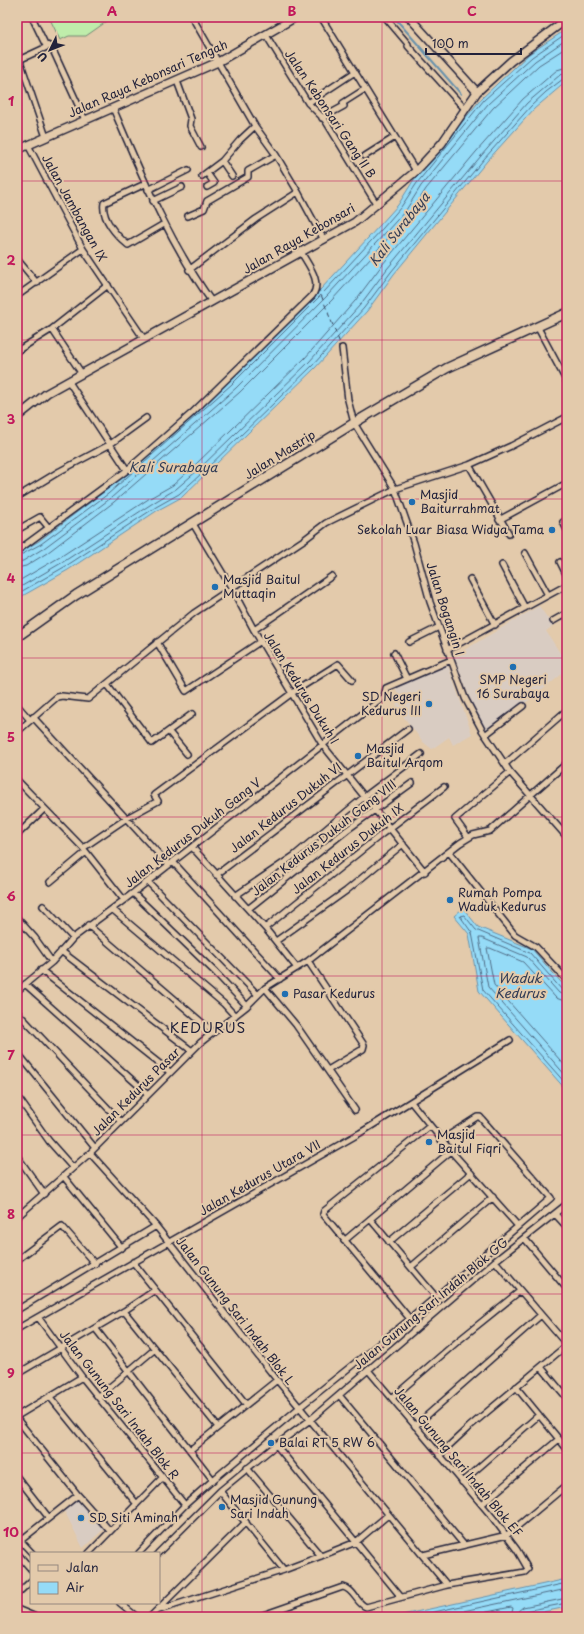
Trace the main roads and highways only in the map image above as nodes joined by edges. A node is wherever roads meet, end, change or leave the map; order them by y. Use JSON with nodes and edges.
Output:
{"nodes":[{"id":1,"x":409,"y":17,"type":"edge"},
{"id":2,"x":293,"y":18,"type":"edge"},
{"id":3,"x":567,"y":19,"type":"edge"},
{"id":4,"x":477,"y":92,"type":"junction"},
{"id":5,"x":17,"y":150,"type":"edge"},
{"id":6,"x":567,"y":313,"type":"edge"},
{"id":7,"x":18,"y":414,"type":"edge"},
{"id":8,"x":17,"y":637,"type":"edge"}],
"edges":[{"from":1,"to":4,"type":"main road"},
{"from":2,"to":5,"type":"main road","name":"Jalan Raya Kebonsari Tengah"},
{"from":3,"to":4,"type":"main road","name":"Jalan Raya Kebonsari"},
{"from":4,"to":7,"type":"main road","name":"Jalan Raya Kebonsari"},
{"from":6,"to":8,"type":"main road","name":"Jalan Mastrip"}]}
